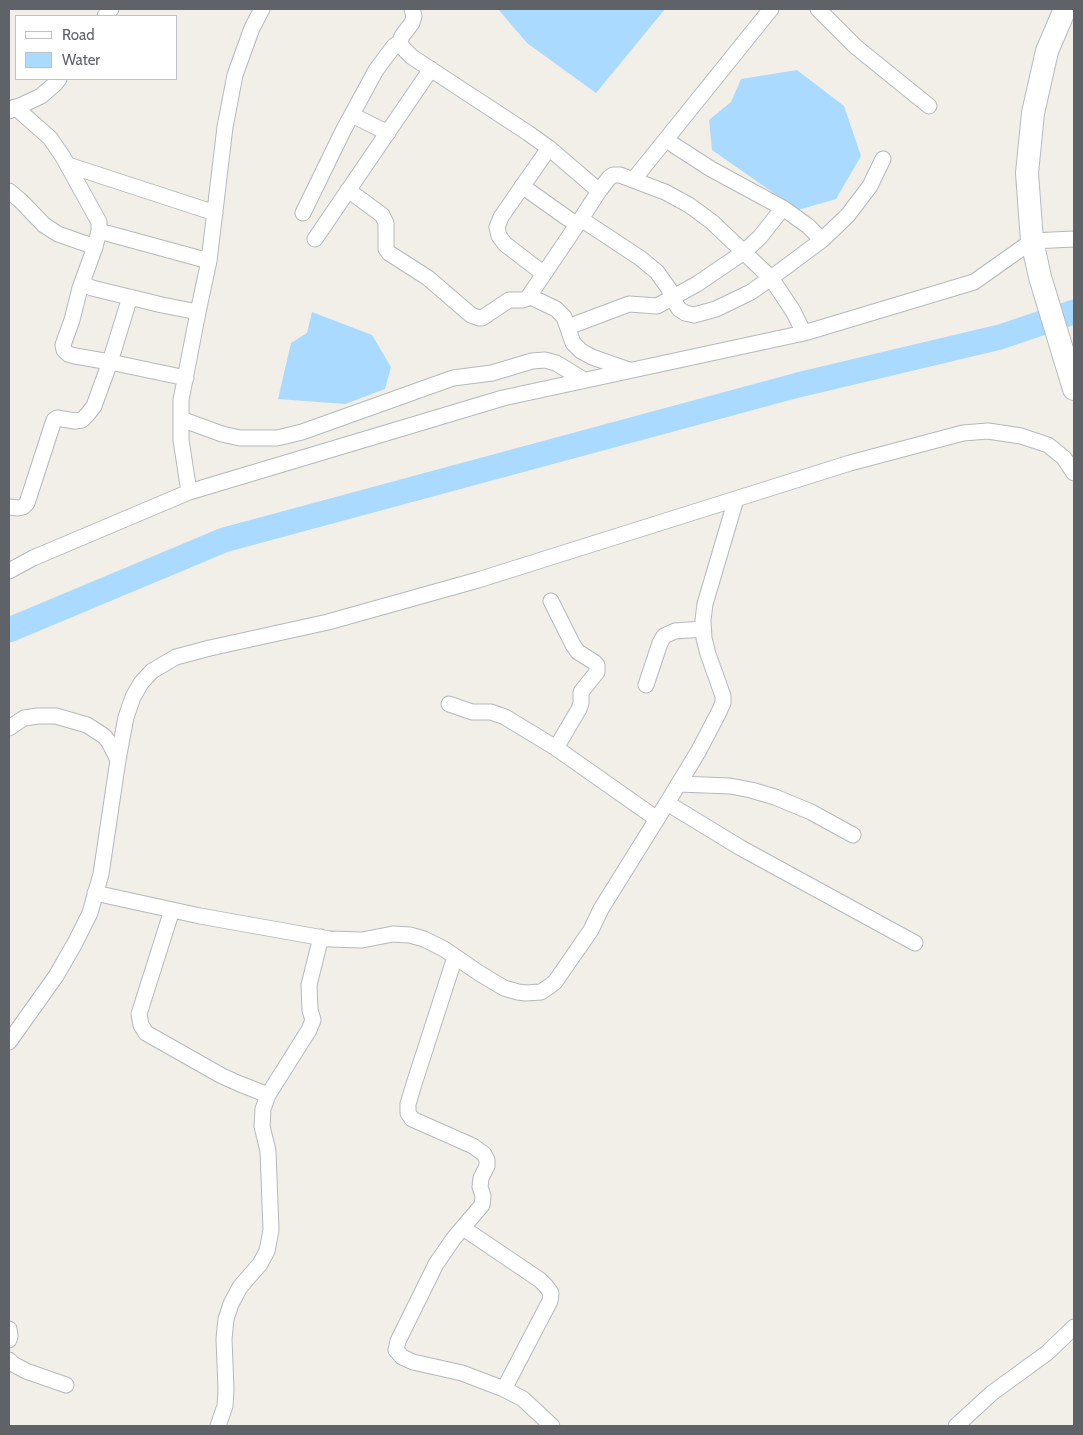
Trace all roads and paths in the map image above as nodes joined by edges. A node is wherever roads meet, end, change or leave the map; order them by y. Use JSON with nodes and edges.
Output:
{"nodes":[{"id":1,"x":262,"y":9,"type":"edge"},
{"id":2,"x":412,"y":9,"type":"edge"},
{"id":3,"x":771,"y":9,"type":"edge"},
{"id":4,"x":818,"y":9,"type":"edge"},
{"id":5,"x":1065,"y":9,"type":"edge"},
{"id":6,"x":400,"y":42,"type":"junction"},
{"id":7,"x":431,"y":69,"type":"junction"},
{"id":8,"x":58,"y":80,"type":"edge"},
{"id":9,"x":929,"y":106,"type":"dead end"},
{"id":10,"x":12,"y":109,"type":"edge"},
{"id":11,"x":352,"y":115,"type":"junction"},
{"id":12,"x":388,"y":133,"type":"junction"},
{"id":13,"x":666,"y":140,"type":"junction"},
{"id":14,"x":548,"y":148,"type":"junction"},
{"id":15,"x":883,"y":159,"type":"dead end"},
{"id":16,"x":68,"y":165,"type":"junction"},
{"id":17,"x":634,"y":179,"type":"junction"},
{"id":18,"x":522,"y":186,"type":"junction"},
{"id":19,"x":348,"y":190,"type":"junction"},
{"id":20,"x":599,"y":191,"type":"junction"},
{"id":21,"x":10,"y":195,"type":"edge"},
{"id":22,"x":783,"y":208,"type":"junction"},
{"id":23,"x":215,"y":213,"type":"junction"},
{"id":24,"x":303,"y":213,"type":"dead end"},
{"id":25,"x":579,"y":222,"type":"junction"},
{"id":26,"x":99,"y":232,"type":"junction"},
{"id":27,"x":315,"y":239,"type":"dead end"},
{"id":28,"x":1074,"y":239,"type":"edge"},
{"id":29,"x":822,"y":240,"type":"junction"},
{"id":30,"x":1032,"y":241,"type":"junction"},
{"id":31,"x":95,"y":247,"type":"junction"},
{"id":32,"x":744,"y":252,"type":"junction"},
{"id":33,"x":209,"y":261,"type":"junction"},
{"id":34,"x":544,"y":274,"type":"junction"},
{"id":35,"x":771,"y":278,"type":"junction"},
{"id":36,"x":82,"y":283,"type":"junction"},
{"id":37,"x":529,"y":296,"type":"junction"},
{"id":38,"x":130,"y":297,"type":"junction"},
{"id":39,"x":672,"y":298,"type":"junction"},
{"id":40,"x":198,"y":312,"type":"junction"},
{"id":41,"x":568,"y":327,"type":"junction"},
{"id":42,"x":804,"y":333,"type":"junction"},
{"id":43,"x":110,"y":362,"type":"junction"},
{"id":44,"x":630,"y":371,"type":"junction"},
{"id":45,"x":186,"y":378,"type":"junction"},
{"id":46,"x":584,"y":380,"type":"junction"},
{"id":47,"x":1071,"y":381,"type":"edge"},
{"id":48,"x":180,"y":418,"type":"junction"},
{"id":49,"x":1074,"y":473,"type":"edge"},
{"id":50,"x":188,"y":492,"type":"junction"},
{"id":51,"x":736,"y":499,"type":"junction"},
{"id":52,"x":9,"y":507,"type":"edge"},
{"id":53,"x":9,"y":570,"type":"edge"},
{"id":54,"x":551,"y":601,"type":"dead end"},
{"id":55,"x":703,"y":629,"type":"junction"},
{"id":56,"x":646,"y":685,"type":"dead end"},
{"id":57,"x":448,"y":704,"type":"dead end"},
{"id":58,"x":9,"y":728,"type":"edge"},
{"id":59,"x":556,"y":748,"type":"junction"},
{"id":60,"x":118,"y":760,"type":"junction"},
{"id":61,"x":679,"y":784,"type":"junction"},
{"id":62,"x":667,"y":803,"type":"junction"},
{"id":63,"x":657,"y":819,"type":"junction"},
{"id":64,"x":853,"y":835,"type":"dead end"},
{"id":65,"x":95,"y":894,"type":"junction"},
{"id":66,"x":172,"y":910,"type":"junction"},
{"id":67,"x":321,"y":937,"type":"junction"},
{"id":68,"x":916,"y":943,"type":"dead end"},
{"id":69,"x":455,"y":957,"type":"junction"},
{"id":70,"x":9,"y":1042,"type":"edge"},
{"id":71,"x":268,"y":1095,"type":"junction"},
{"id":72,"x":462,"y":1228,"type":"junction"},
{"id":73,"x":1074,"y":1327,"type":"edge"},
{"id":74,"x":9,"y":1329,"type":"edge"},
{"id":75,"x":9,"y":1340,"type":"edge"},
{"id":76,"x":9,"y":1360,"type":"edge"},
{"id":77,"x":66,"y":1385,"type":"dead end"},
{"id":78,"x":504,"y":1389,"type":"junction"},
{"id":79,"x":218,"y":1426,"type":"edge"},
{"id":80,"x":552,"y":1426,"type":"edge"},
{"id":81,"x":956,"y":1426,"type":"edge"}],
"edges":[{"from":1,"to":23,"type":"street"},
{"from":2,"to":6,"type":"street"},
{"from":3,"to":13,"type":"street"},
{"from":4,"to":9,"type":"street"},
{"from":5,"to":30,"type":"street"},
{"from":6,"to":7,"type":"street"},
{"from":6,"to":11,"type":"street"},
{"from":7,"to":12,"type":"street"},
{"from":7,"to":14,"type":"street"},
{"from":8,"to":10,"type":"street"},
{"from":10,"to":16,"type":"street"},
{"from":11,"to":12,"type":"street"},
{"from":11,"to":24,"type":"street"},
{"from":12,"to":19,"type":"street"},
{"from":13,"to":17,"type":"street"},
{"from":13,"to":22,"type":"street"},
{"from":14,"to":18,"type":"street"},
{"from":14,"to":20,"type":"street"},
{"from":15,"to":29,"type":"street"},
{"from":16,"to":23,"type":"street"},
{"from":16,"to":26,"type":"street"},
{"from":17,"to":20,"type":"street"},
{"from":17,"to":32,"type":"street"},
{"from":18,"to":25,"type":"street"},
{"from":18,"to":34,"type":"street"},
{"from":19,"to":27,"type":"street"},
{"from":19,"to":37,"type":"street"},
{"from":20,"to":25,"type":"street"},
{"from":21,"to":31,"type":"street"},
{"from":22,"to":29,"type":"street"},
{"from":22,"to":32,"type":"street"},
{"from":23,"to":33,"type":"street"},
{"from":25,"to":34,"type":"street"},
{"from":25,"to":39,"type":"street"},
{"from":26,"to":31,"type":"street"},
{"from":26,"to":33,"type":"street"},
{"from":28,"to":30,"type":"street"},
{"from":29,"to":35,"type":"street"},
{"from":30,"to":42,"type":"street"},
{"from":30,"to":47,"type":"street"},
{"from":31,"to":36,"type":"street"},
{"from":32,"to":35,"type":"street"},
{"from":32,"to":39,"type":"street"},
{"from":33,"to":40,"type":"street"},
{"from":34,"to":37,"type":"street"},
{"from":35,"to":39,"type":"street"},
{"from":35,"to":42,"type":"street"},
{"from":36,"to":38,"type":"street"},
{"from":36,"to":43,"type":"street"},
{"from":37,"to":41,"type":"street"},
{"from":38,"to":40,"type":"street"},
{"from":38,"to":43,"type":"street"},
{"from":39,"to":41,"type":"street"},
{"from":40,"to":45,"type":"street"},
{"from":41,"to":44,"type":"street"},
{"from":42,"to":44,"type":"street"},
{"from":43,"to":45,"type":"street"},
{"from":43,"to":52,"type":"street"},
{"from":44,"to":46,"type":"street"},
{"from":45,"to":48,"type":"street"},
{"from":46,"to":48,"type":"street"},
{"from":46,"to":50,"type":"street"},
{"from":48,"to":50,"type":"street"},
{"from":49,"to":51,"type":"street"},
{"from":50,"to":53,"type":"street"},
{"from":51,"to":55,"type":"street"},
{"from":51,"to":60,"type":"street"},
{"from":54,"to":59,"type":"street"},
{"from":55,"to":56,"type":"street"},
{"from":55,"to":61,"type":"street"},
{"from":57,"to":59,"type":"street"},
{"from":58,"to":60,"type":"street"},
{"from":59,"to":63,"type":"street"},
{"from":60,"to":65,"type":"street"},
{"from":61,"to":62,"type":"street"},
{"from":61,"to":64,"type":"street"},
{"from":62,"to":63,"type":"street"},
{"from":62,"to":68,"type":"street"},
{"from":63,"to":69,"type":"street"},
{"from":65,"to":66,"type":"street"},
{"from":65,"to":70,"type":"street"},
{"from":66,"to":67,"type":"street"},
{"from":66,"to":71,"type":"street"},
{"from":67,"to":69,"type":"street"},
{"from":67,"to":71,"type":"street"},
{"from":69,"to":72,"type":"street"},
{"from":71,"to":79,"type":"street"},
{"from":72,"to":78,"type":"street"},
{"from":72,"to":78,"type":"street"},
{"from":73,"to":81,"type":"street"},
{"from":74,"to":75,"type":"street"},
{"from":76,"to":77,"type":"street"},
{"from":78,"to":80,"type":"street"}]}
